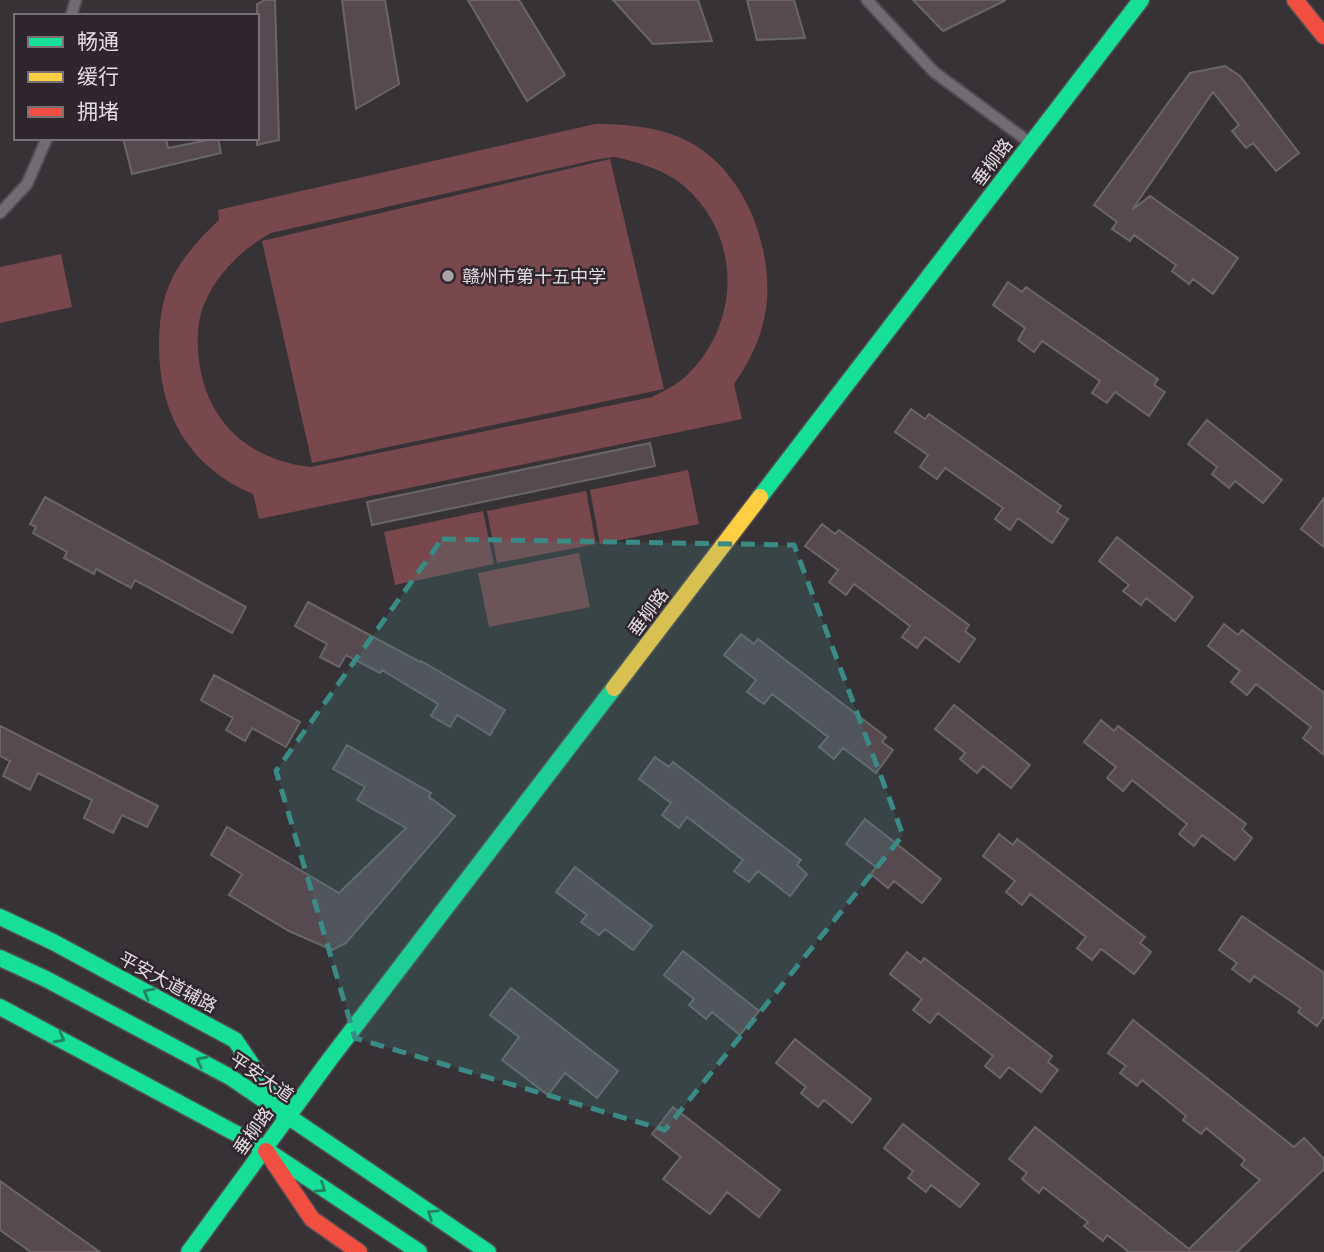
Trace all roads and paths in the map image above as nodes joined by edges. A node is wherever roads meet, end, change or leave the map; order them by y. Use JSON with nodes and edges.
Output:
{"nodes":[{"id":1,"x":867,"y":0,"type":"edge"},
{"id":2,"x":1141,"y":0,"type":"edge"},
{"id":3,"x":1295,"y":0,"type":"edge"},
{"id":4,"x":1324,"y":36,"type":"edge"},
{"id":5,"x":46,"y":140,"type":"edge"},
{"id":6,"x":1031,"y":144,"type":"junction"},
{"id":7,"x":0,"y":213,"type":"edge"},
{"id":8,"x":0,"y":917,"type":"edge"},
{"id":9,"x":0,"y":958,"type":"edge"},
{"id":10,"x":0,"y":1007,"type":"edge"},
{"id":11,"x":287,"y":1117,"type":"junction"},
{"id":12,"x":263,"y":1148,"type":"junction"},
{"id":13,"x":189,"y":1252,"type":"edge"},
{"id":14,"x":359,"y":1252,"type":"edge"},
{"id":15,"x":419,"y":1252,"type":"edge"},
{"id":16,"x":488,"y":1252,"type":"edge"}],
"edges":[{"from":1,"to":6,"type":"lane"},
{"from":2,"to":6,"type":"street","name":"垂柳路"},
{"from":3,"to":4,"type":"street"},
{"from":5,"to":7,"type":"lane"},
{"from":6,"to":11,"type":"street","name":"垂柳路"},
{"from":11,"to":8,"type":"street","name":"平安大道辅路","one_way":true},
{"from":11,"to":9,"type":"street","name":"平安大道","one_way":true},
{"from":10,"to":12,"type":"street","one_way":true},
{"from":11,"to":12,"type":"street","name":"垂柳路"},
{"from":16,"to":11,"type":"street","name":"平安大道","one_way":true},
{"from":12,"to":13,"type":"street","name":"垂柳路"},
{"from":12,"to":14,"type":"street"},
{"from":12,"to":15,"type":"street","one_way":true}]}
